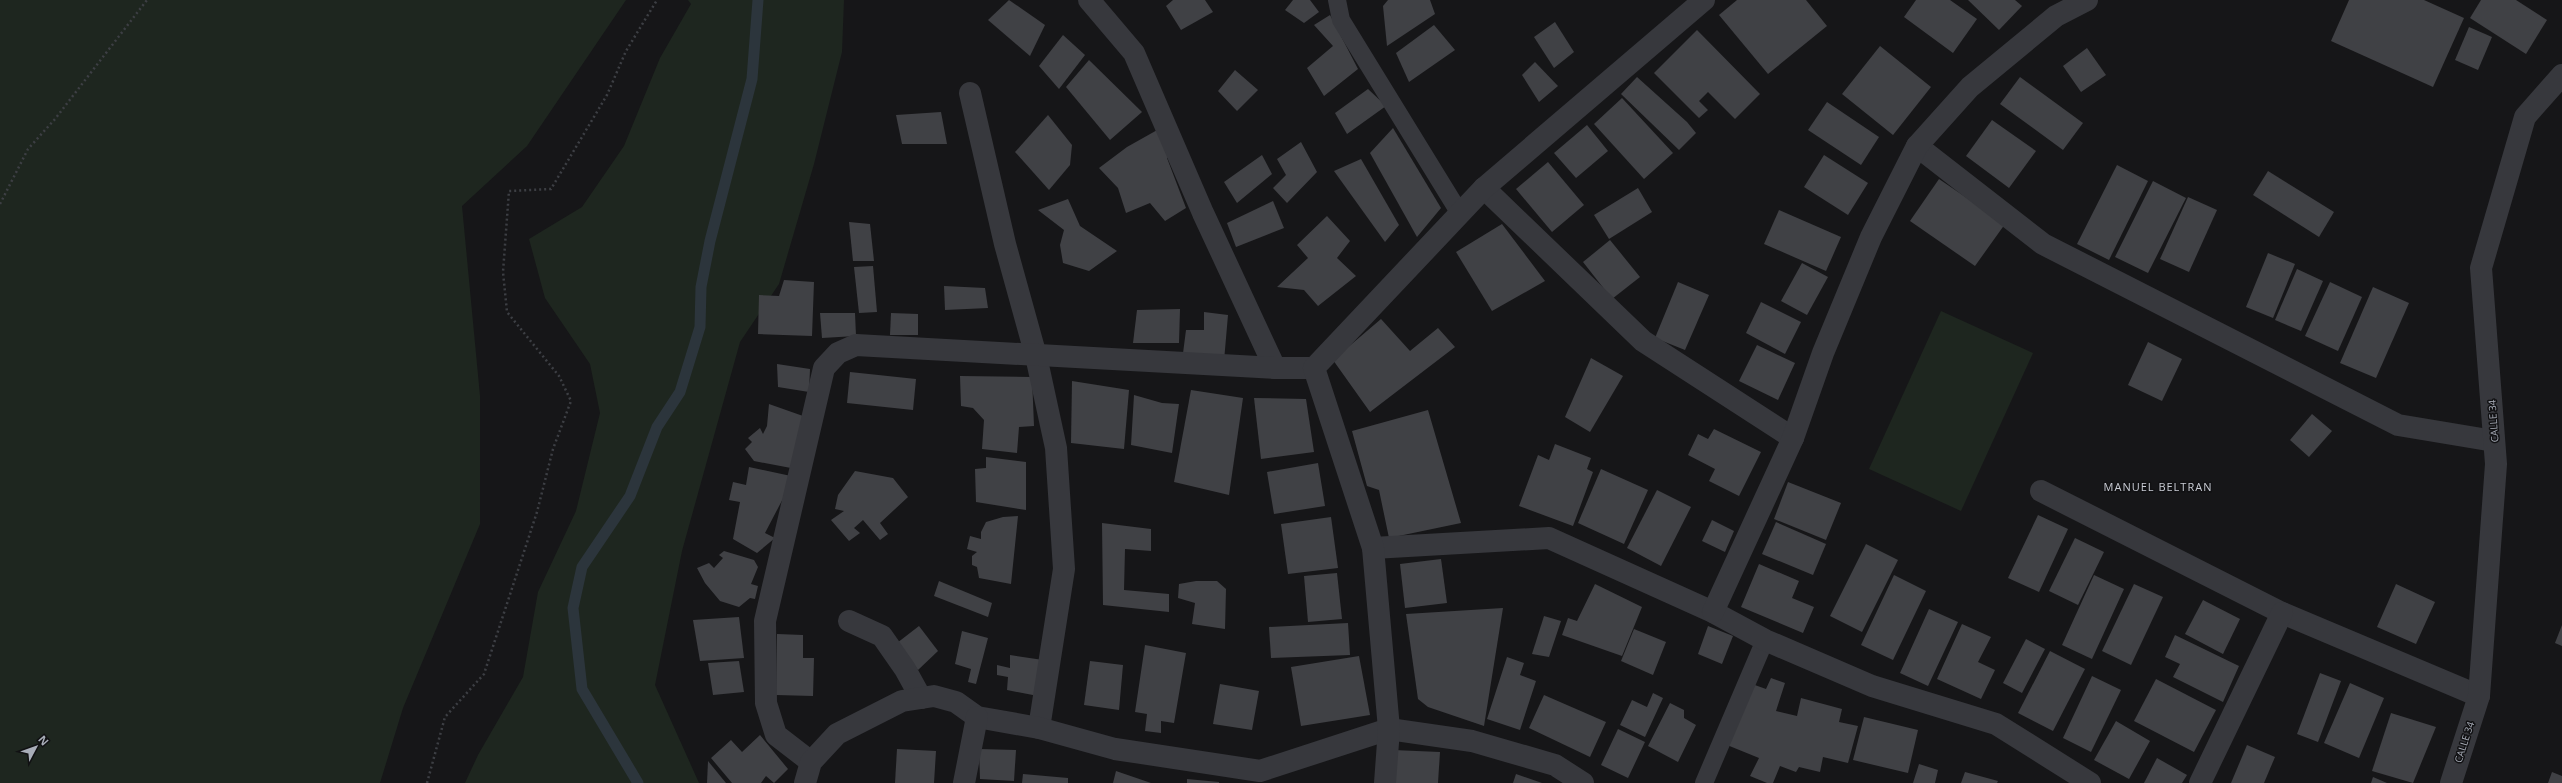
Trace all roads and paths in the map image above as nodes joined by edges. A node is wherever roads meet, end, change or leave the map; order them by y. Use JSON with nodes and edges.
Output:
{"nodes":[{"id":1,"x":147,"y":0,"type":"edge"},
{"id":2,"x":657,"y":0,"type":"edge"},
{"id":3,"x":1089,"y":0,"type":"edge"},
{"id":4,"x":1337,"y":0,"type":"edge"},
{"id":5,"x":1704,"y":0,"type":"edge"},
{"id":6,"x":2087,"y":0,"type":"edge"},
{"id":7,"x":2562,"y":74,"type":"edge"},
{"id":8,"x":970,"y":93,"type":"dead end"},
{"id":9,"x":1917,"y":146,"type":"junction"},
{"id":10,"x":1484,"y":188,"type":"junction"},
{"id":11,"x":0,"y":204,"type":"edge"},
{"id":12,"x":1459,"y":212,"type":"junction"},
{"id":13,"x":1036,"y":356,"type":"junction"},
{"id":14,"x":1275,"y":368,"type":"junction"},
{"id":15,"x":1314,"y":368,"type":"junction"},
{"id":16,"x":1793,"y":438,"type":"junction"},
{"id":17,"x":2494,"y":441,"type":"junction"},
{"id":18,"x":2041,"y":491,"type":"dead end"},
{"id":19,"x":1373,"y":548,"type":"junction"},
{"id":20,"x":1713,"y":612,"type":"junction"},
{"id":21,"x":2282,"y":613,"type":"junction"},
{"id":22,"x":849,"y":621,"type":"dead end"},
{"id":23,"x":1765,"y":640,"type":"junction"},
{"id":24,"x":2479,"y":696,"type":"junction"},
{"id":25,"x":921,"y":698,"type":"junction"},
{"id":26,"x":977,"y":717,"type":"junction"},
{"id":27,"x":1039,"y":728,"type":"junction"},
{"id":28,"x":1389,"y":729,"type":"junction"},
{"id":29,"x":811,"y":762,"type":"junction"},
{"id":30,"x":427,"y":783,"type":"edge"},
{"id":31,"x":804,"y":783,"type":"edge"},
{"id":32,"x":964,"y":783,"type":"edge"},
{"id":33,"x":1385,"y":783,"type":"edge"},
{"id":34,"x":1583,"y":783,"type":"edge"},
{"id":35,"x":1704,"y":783,"type":"edge"},
{"id":36,"x":2090,"y":783,"type":"edge"},
{"id":37,"x":2200,"y":783,"type":"edge"},
{"id":38,"x":2451,"y":783,"type":"edge"}],
"edges":[{"from":1,"to":11,"type":"path"},
{"from":2,"to":30,"type":"path"},
{"from":3,"to":14,"type":"street"},
{"from":4,"to":12,"type":"lane"},
{"from":5,"to":10,"type":"street"},
{"from":6,"to":9,"type":"street"},
{"from":7,"to":17,"type":"street","name":"CALLE 34"},
{"from":8,"to":13,"type":"street"},
{"from":9,"to":16,"type":"street"},
{"from":9,"to":17,"type":"street"},
{"from":10,"to":12,"type":"street"},
{"from":10,"to":16,"type":"street"},
{"from":12,"to":15,"type":"street"},
{"from":13,"to":14,"type":"street"},
{"from":13,"to":27,"type":"street"},
{"from":13,"to":29,"type":"street"},
{"from":14,"to":15,"type":"street"},
{"from":15,"to":19,"type":"street"},
{"from":16,"to":20,"type":"street"},
{"from":17,"to":24,"type":"street","name":"CALLE 34"},
{"from":18,"to":21,"type":"street"},
{"from":19,"to":20,"type":"street"},
{"from":19,"to":28,"type":"street"},
{"from":20,"to":23,"type":"street"},
{"from":21,"to":24,"type":"street"},
{"from":21,"to":37,"type":"street"},
{"from":22,"to":25,"type":"street"},
{"from":23,"to":35,"type":"lane"},
{"from":23,"to":36,"type":"street"},
{"from":24,"to":38,"type":"street","name":"CALLE 34"},
{"from":25,"to":26,"type":"street"},
{"from":25,"to":29,"type":"street"},
{"from":26,"to":27,"type":"street"},
{"from":26,"to":32,"type":"street"},
{"from":27,"to":28,"type":"street"},
{"from":28,"to":33,"type":"street"},
{"from":28,"to":34,"type":"street"},
{"from":29,"to":31,"type":"street"}]}
